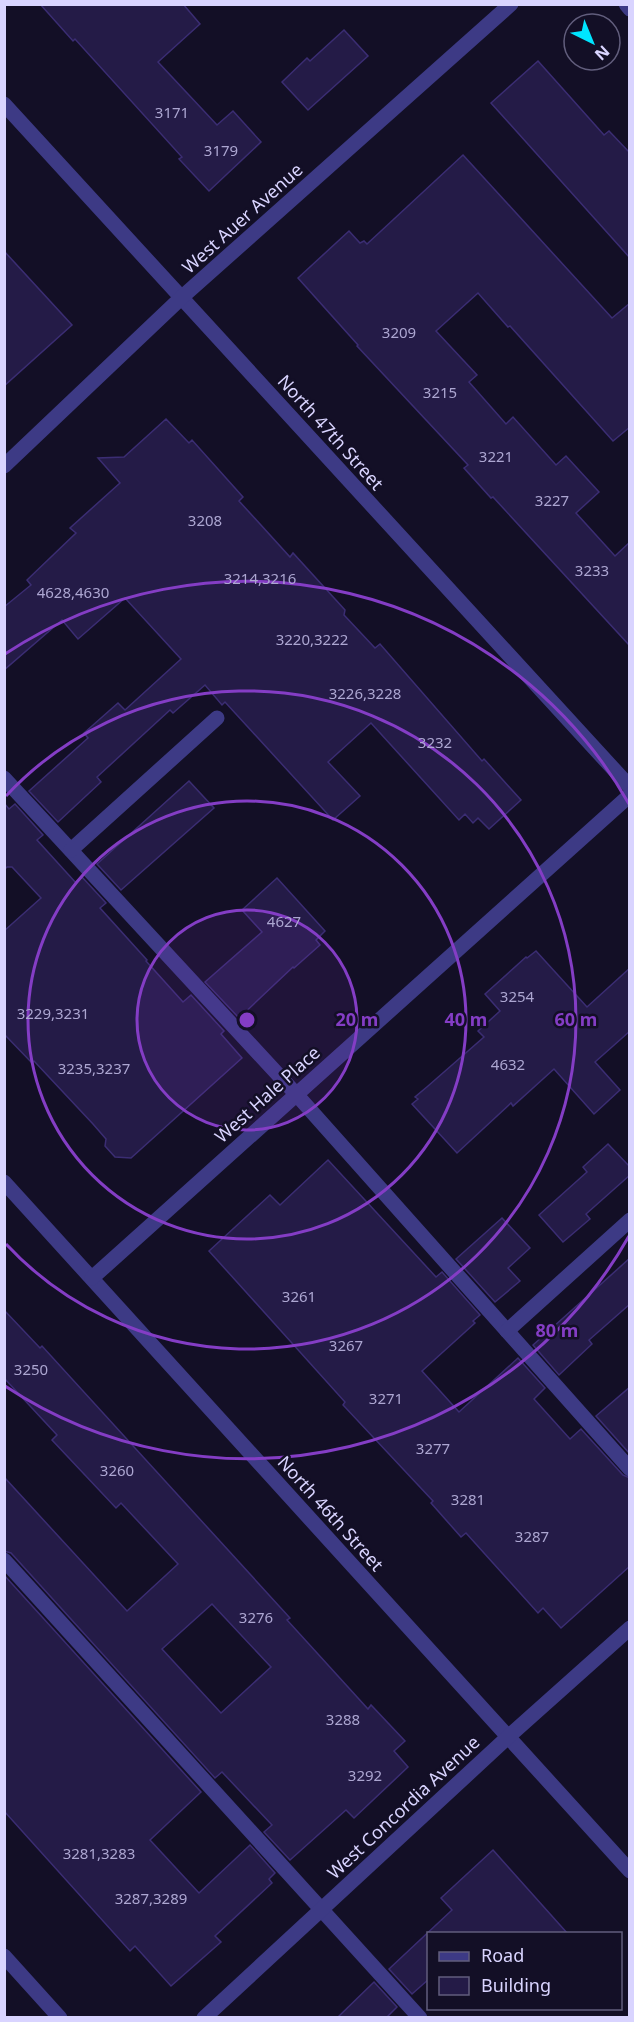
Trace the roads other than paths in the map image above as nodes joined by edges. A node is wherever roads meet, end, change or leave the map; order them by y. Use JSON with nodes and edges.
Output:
{"nodes":[{"id":1,"x":511,"y":4,"type":"edge"},
{"id":2,"x":626,"y":4,"type":"edge"},
{"id":3,"x":630,"y":9,"type":"edge"},
{"id":4,"x":4,"y":104,"type":"edge"},
{"id":5,"x":182,"y":298,"type":"junction"},
{"id":6,"x":4,"y":466,"type":"edge"},
{"id":7,"x":217,"y":718,"type":"dead end"},
{"id":8,"x":4,"y":778,"type":"edge"},
{"id":9,"x":630,"y":787,"type":"edge"},
{"id":10,"x":630,"y":795,"type":"edge"},
{"id":11,"x":71,"y":850,"type":"junction"},
{"id":12,"x":296,"y":1094,"type":"junction"},
{"id":13,"x":4,"y":1182,"type":"edge"},
{"id":14,"x":630,"y":1221,"type":"edge"},
{"id":15,"x":92,"y":1278,"type":"junction"},
{"id":16,"x":507,"y":1331,"type":"junction"},
{"id":17,"x":630,"y":1469,"type":"edge"},
{"id":18,"x":4,"y":1560,"type":"edge"},
{"id":19,"x":630,"y":1628,"type":"edge"},
{"id":20,"x":508,"y":1737,"type":"junction"},
{"id":21,"x":630,"y":1870,"type":"edge"},
{"id":22,"x":322,"y":1909,"type":"junction"},
{"id":23,"x":4,"y":1956,"type":"edge"},
{"id":24,"x":60,"y":2018,"type":"edge"},
{"id":25,"x":204,"y":2018,"type":"edge"},
{"id":26,"x":420,"y":2018,"type":"edge"}],
"edges":[{"from":1,"to":5,"type":"street","name":"West Auer Avenue"},
{"from":2,"to":3,"type":"street"},
{"from":4,"to":5,"type":"street","name":"North 47th Street"},
{"from":5,"to":6,"type":"street","name":"West Auer Avenue"},
{"from":5,"to":9,"type":"street","name":"North 47th Street"},
{"from":7,"to":11,"type":"street"},
{"from":8,"to":11,"type":"street"},
{"from":10,"to":12,"type":"street","name":"West Hale Place"},
{"from":11,"to":12,"type":"street"},
{"from":12,"to":15,"type":"street","name":"West Hale Place"},
{"from":12,"to":16,"type":"street"},
{"from":13,"to":15,"type":"street","name":"North 46th Street"},
{"from":14,"to":16,"type":"street"},
{"from":15,"to":20,"type":"street","name":"North 46th Street"},
{"from":16,"to":17,"type":"street"},
{"from":18,"to":22,"type":"street"},
{"from":19,"to":20,"type":"street","name":"West Concordia Avenue"},
{"from":20,"to":21,"type":"street","name":"North 46th Street"},
{"from":20,"to":22,"type":"street","name":"West Concordia Avenue"},
{"from":22,"to":25,"type":"street","name":"West Concordia Avenue"},
{"from":22,"to":26,"type":"street"},
{"from":23,"to":24,"type":"street"}]}
